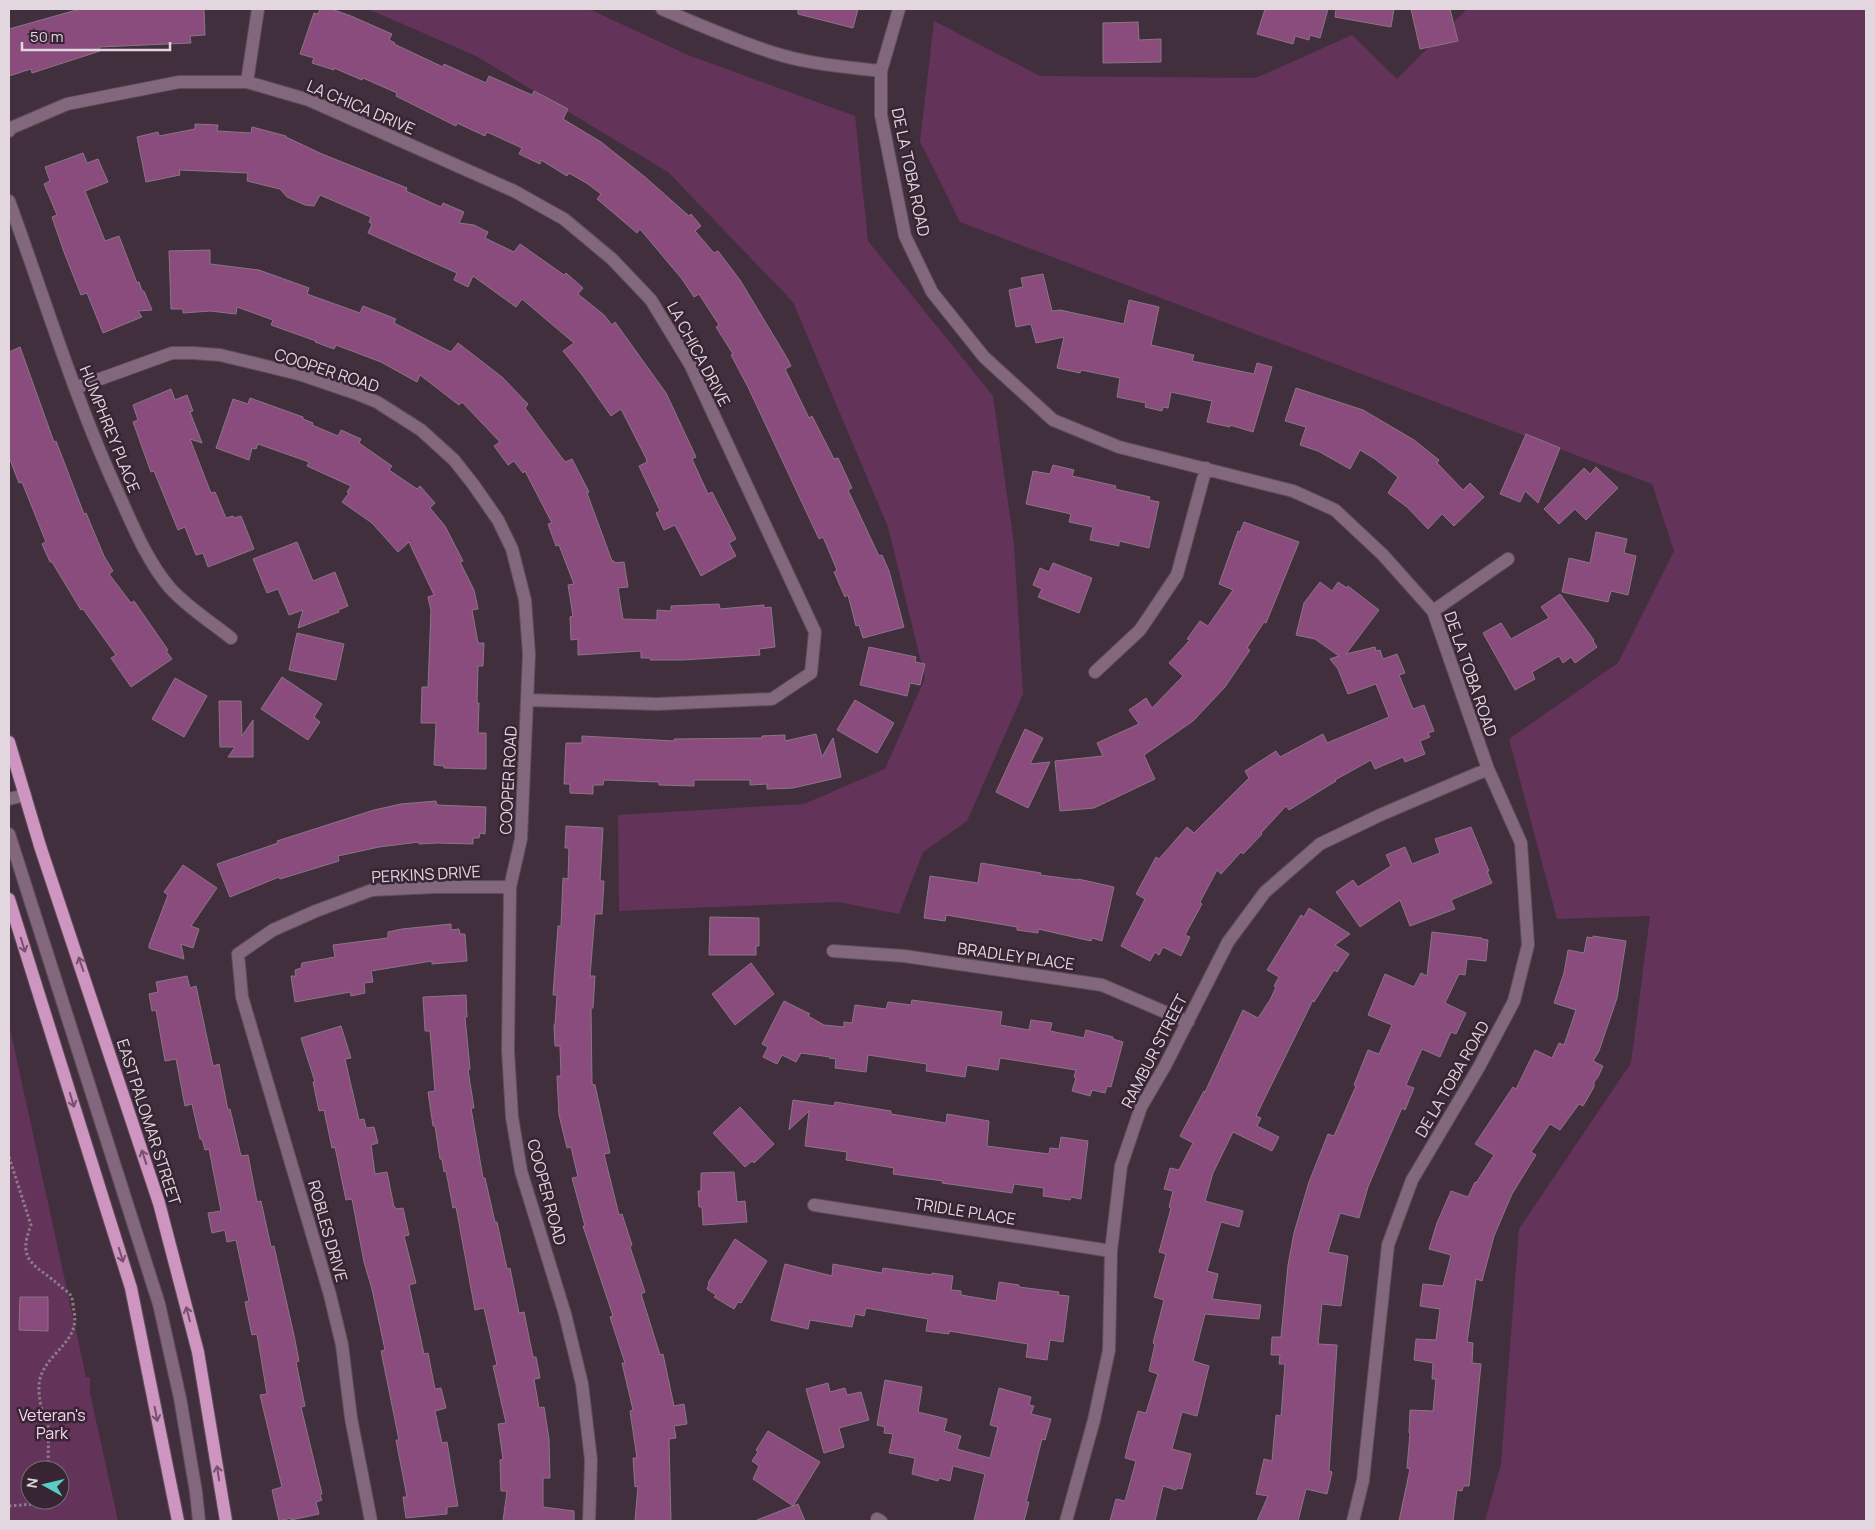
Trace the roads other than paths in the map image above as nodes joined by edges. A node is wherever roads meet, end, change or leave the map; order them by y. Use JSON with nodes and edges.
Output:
{"nodes":[{"id":1,"x":258,"y":9,"type":"edge"},
{"id":2,"x":662,"y":9,"type":"edge"},
{"id":3,"x":899,"y":9,"type":"edge"},
{"id":4,"x":881,"y":71,"type":"junction"},
{"id":5,"x":247,"y":82,"type":"junction"},
{"id":6,"x":9,"y":131,"type":"edge"},
{"id":7,"x":9,"y":201,"type":"edge"},
{"id":8,"x":75,"y":388,"type":"junction"},
{"id":9,"x":1206,"y":468,"type":"junction"},
{"id":10,"x":1508,"y":560,"type":"dead end"},
{"id":11,"x":1433,"y":611,"type":"junction"},
{"id":12,"x":231,"y":638,"type":"dead end"},
{"id":13,"x":1095,"y":672,"type":"dead end"},
{"id":14,"x":528,"y":700,"type":"junction"},
{"id":15,"x":9,"y":742,"type":"edge"},
{"id":16,"x":1488,"y":769,"type":"junction"},
{"id":17,"x":25,"y":795,"type":"junction"},
{"id":18,"x":9,"y":799,"type":"edge"},
{"id":19,"x":9,"y":834,"type":"edge"},
{"id":20,"x":510,"y":887,"type":"junction"},
{"id":21,"x":9,"y":899,"type":"edge"},
{"id":22,"x":833,"y":950,"type":"dead end"},
{"id":23,"x":238,"y":954,"type":"joint"},
{"id":24,"x":1188,"y":1022,"type":"junction"},
{"id":25,"x":814,"y":1205,"type":"dead end"},
{"id":26,"x":1111,"y":1251,"type":"junction"},
{"id":27,"x":178,"y":1521,"type":"edge"},
{"id":28,"x":199,"y":1521,"type":"edge"},
{"id":29,"x":226,"y":1521,"type":"edge"},
{"id":30,"x":370,"y":1521,"type":"edge"},
{"id":31,"x":589,"y":1521,"type":"edge"},
{"id":32,"x":1066,"y":1521,"type":"edge"},
{"id":33,"x":1353,"y":1521,"type":"edge"}],
"edges":[{"from":1,"to":5,"type":"street"},
{"from":2,"to":4,"type":"street"},
{"from":3,"to":4,"type":"street","name":"DE LA TOBA ROAD"},
{"from":4,"to":9,"type":"street","name":"DE LA TOBA ROAD"},
{"from":5,"to":6,"type":"street","name":"LA CHICA DRIVE"},
{"from":5,"to":14,"type":"street","name":"LA CHICA DRIVE"},
{"from":7,"to":8,"type":"street","name":"HUMPHREY PLACE"},
{"from":8,"to":12,"type":"street","name":"HUMPHREY PLACE"},
{"from":8,"to":14,"type":"street","name":"COOPER ROAD"},
{"from":9,"to":11,"type":"street","name":"DE LA TOBA ROAD"},
{"from":9,"to":13,"type":"street"},
{"from":10,"to":11,"type":"street"},
{"from":11,"to":16,"type":"street","name":"DE LA TOBA ROAD"},
{"from":14,"to":20,"type":"street","name":"COOPER ROAD"},
{"from":15,"to":17,"type":"main road","name":"EAST PALOMAR STREET"},
{"from":16,"to":24,"type":"street","name":"RAMBUR STREET"},
{"from":16,"to":33,"type":"street","name":"DE LA TOBA ROAD"},
{"from":17,"to":18,"type":"street"},
{"from":29,"to":17,"type":"main road","name":"EAST PALOMAR STREET","one_way":true},
{"from":19,"to":28,"type":"street"},
{"from":20,"to":23,"type":"street","name":"PERKINS DRIVE"},
{"from":20,"to":31,"type":"street","name":"COOPER ROAD"},
{"from":21,"to":27,"type":"main road","one_way":true},
{"from":22,"to":24,"type":"street","name":"BRADLEY PLACE"},
{"from":23,"to":30,"type":"street","name":"ROBLES DRIVE"},
{"from":24,"to":26,"type":"street","name":"RAMBUR STREET"},
{"from":25,"to":26,"type":"street","name":"TRIDLE PLACE"},
{"from":26,"to":32,"type":"street","name":"RAMBUR STREET"}]}
